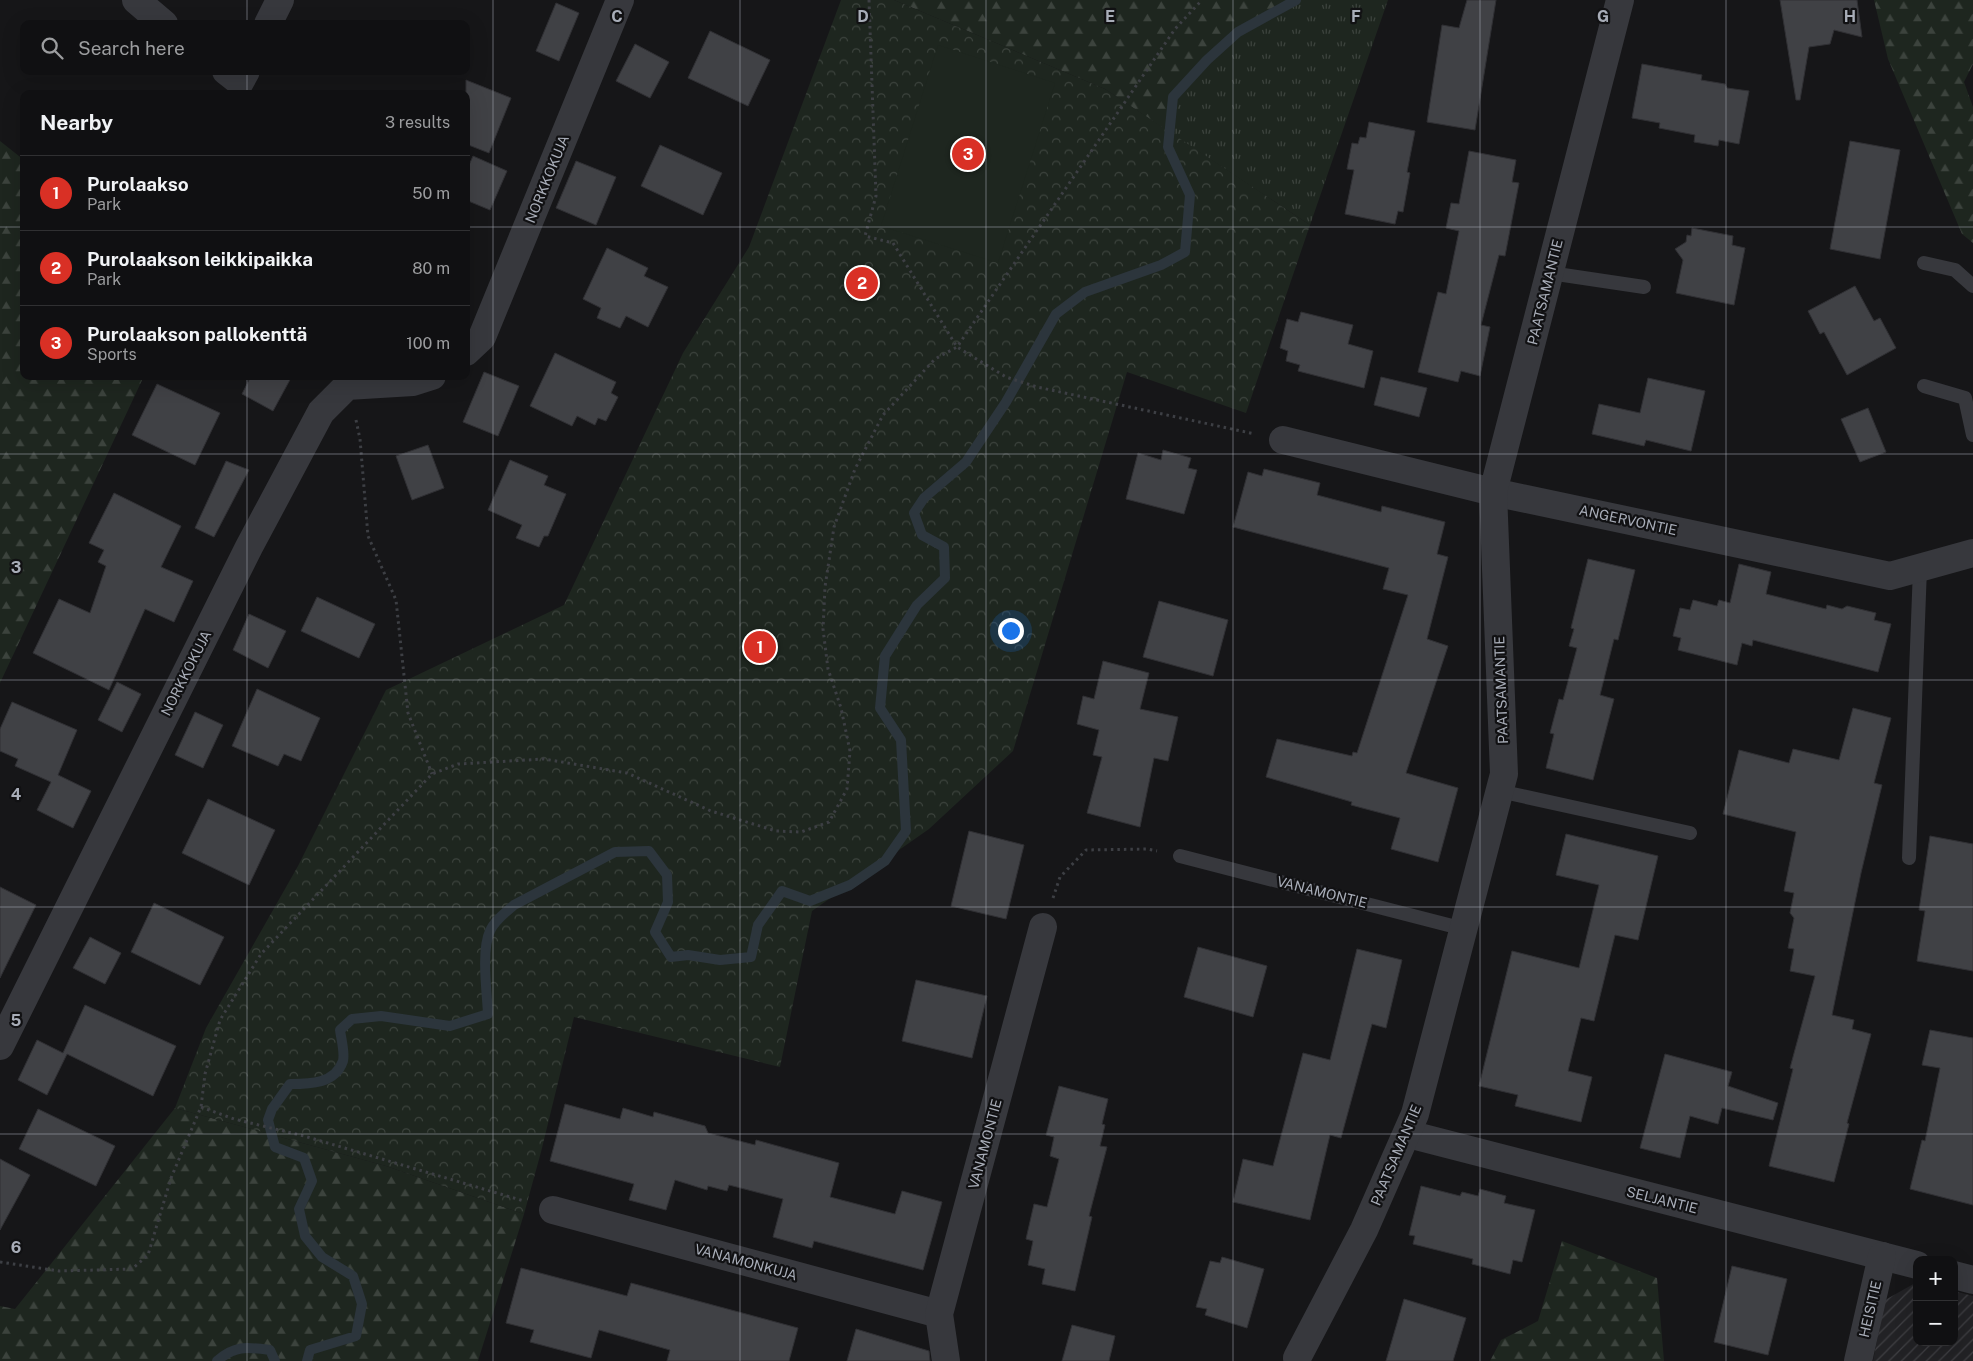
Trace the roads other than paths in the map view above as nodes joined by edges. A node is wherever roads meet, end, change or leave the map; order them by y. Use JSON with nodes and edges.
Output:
{"nodes":[{"id":1,"x":136,"y":0,"type":"edge"},
{"id":2,"x":280,"y":0,"type":"edge"},
{"id":3,"x":620,"y":0,"type":"edge"},
{"id":4,"x":1620,"y":0,"type":"edge"},
{"id":5,"x":159,"y":20,"type":"edge"},
{"id":6,"x":270,"y":20,"type":"edge"},
{"id":7,"x":1924,"y":263,"type":"dead end"},
{"id":8,"x":1550,"y":273,"type":"junction"},
{"id":9,"x":1973,"y":286,"type":"edge"},
{"id":10,"x":1644,"y":287,"type":"dead end"},
{"id":11,"x":470,"y":348,"type":"edge"},
{"id":12,"x":419,"y":380,"type":"edge"},
{"id":13,"x":1924,"y":386,"type":"dead end"},
{"id":14,"x":1973,"y":435,"type":"edge"},
{"id":15,"x":1283,"y":440,"type":"road end"},
{"id":16,"x":1493,"y":492,"type":"junction"},
{"id":17,"x":1973,"y":553,"type":"edge"},
{"id":18,"x":1920,"y":568,"type":"junction"},
{"id":19,"x":1499,"y":791,"type":"junction"},
{"id":20,"x":1690,"y":833,"type":"dead end"},
{"id":21,"x":1180,"y":856,"type":"road end"},
{"id":22,"x":1909,"y":858,"type":"dead end"},
{"id":23,"x":1043,"y":928,"type":"road end"},
{"id":24,"x":1464,"y":928,"type":"junction"},
{"id":25,"x":0,"y":1046,"type":"edge"},
{"id":26,"x":1408,"y":1134,"type":"junction"},
{"id":27,"x":553,"y":1210,"type":"road end"},
{"id":28,"x":1882,"y":1256,"type":"junction"},
{"id":29,"x":1913,"y":1265,"type":"edge"},
{"id":30,"x":1958,"y":1276,"type":"edge"},
{"id":31,"x":1973,"y":1280,"type":"edge"},
{"id":32,"x":939,"y":1314,"type":"junction"},
{"id":33,"x":1297,"y":1358,"type":"dead end"},
{"id":34,"x":946,"y":1361,"type":"edge"},
{"id":35,"x":1858,"y":1361,"type":"edge"}],
"edges":[{"from":1,"to":5,"type":"street"},
{"from":2,"to":6,"type":"street"},
{"from":3,"to":11,"type":"street","name":"NORKKOKUJA"},
{"from":4,"to":8,"type":"street","name":"PAATSAMANTIE"},
{"from":7,"to":9,"type":"lane"},
{"from":8,"to":10,"type":"lane"},
{"from":8,"to":16,"type":"street","name":"PAATSAMANTIE"},
{"from":12,"to":25,"type":"street","name":"NORKKOKUJA"},
{"from":13,"to":14,"type":"lane"},
{"from":15,"to":16,"type":"street","name":"ANGERVONTIE"},
{"from":16,"to":18,"type":"street","name":"ANGERVONTIE"},
{"from":16,"to":19,"type":"street","name":"PAATSAMANTIE"},
{"from":17,"to":18,"type":"street","name":"ANGERVONTIE"},
{"from":18,"to":22,"type":"lane"},
{"from":19,"to":20,"type":"lane"},
{"from":19,"to":24,"type":"street","name":"PAATSAMANTIE"},
{"from":21,"to":24,"type":"lane","name":"VANAMONTIE"},
{"from":23,"to":32,"type":"street","name":"VANAMONTIE"},
{"from":24,"to":26,"type":"street","name":"PAATSAMANTIE"},
{"from":26,"to":28,"type":"street","name":"SELJANTIE"},
{"from":26,"to":33,"type":"street","name":"PAATSAMANTIE"},
{"from":27,"to":32,"type":"street","name":"VANAMONKUJA"},
{"from":28,"to":29,"type":"street","name":"SELJANTIE"},
{"from":28,"to":35,"type":"street","name":"HEISITIE"},
{"from":30,"to":31,"type":"street"},
{"from":32,"to":34,"type":"street","name":"VANAMONTIE"}]}
